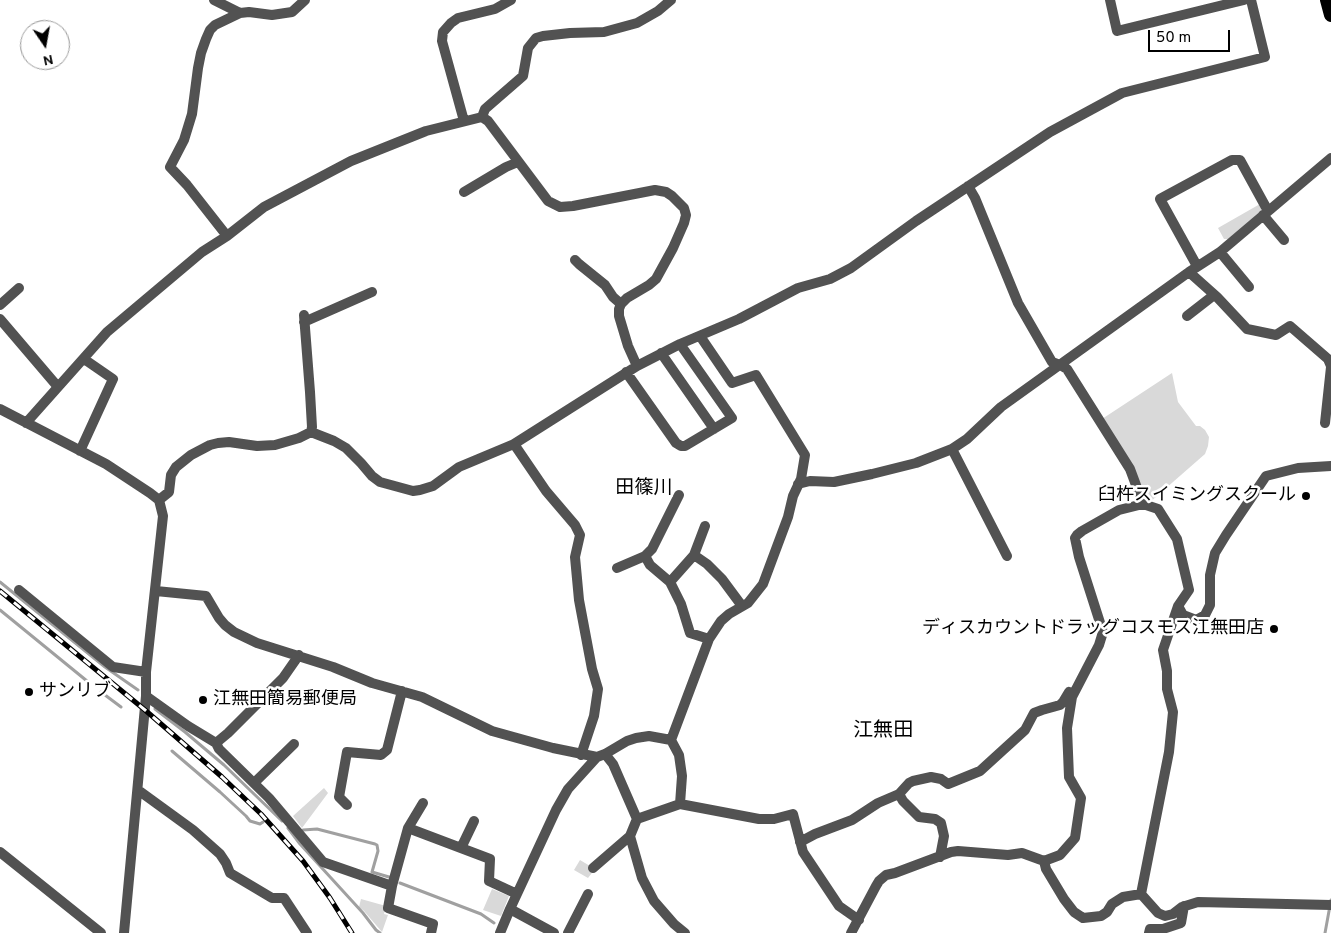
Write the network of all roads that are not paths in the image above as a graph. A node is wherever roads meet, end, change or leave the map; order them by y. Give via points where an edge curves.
1 (214, 0) edge
2 (306, 0) edge
3 (511, 0) edge
4 (671, 0) edge
5 (1110, 0) edge
6 (1244, 0) edge
7 (1251, 0) edge
8 (1327, 0) edge
9 (240, 13) junction
10 (1331, 15) edge
11 (482, 117) junction
12 (464, 122) junction
13 (1331, 158) edge
14 (518, 162) junction
15 (968, 186) junction
16 (464, 192) dead end
17 (1266, 213) junction
18 (226, 236) junction
19 (1284, 240) dead end
20 (1220, 252) junction
21 (576, 260) dead end
22 (1193, 269) junction
23 (1249, 287) dead end
24 (19, 288) dead end
25 (372, 292) dead end
26 (1214, 295) junction
27 (621, 304) junction
28 (0, 305) edge
29 (1187, 316) dead end
30 (0, 319) edge
31 (700, 336) junction
32 (680, 344) junction
33 (661, 354) junction
34 (84, 358) junction
35 (1060, 365) junction
36 (637, 366) junction
37 (1331, 367) edge
38 (626, 372) junction
39 (58, 387) junction
40 (0, 409) edge
41 (26, 422) junction
42 (1325, 423) dead end
43 (714, 429) junction
44 (311, 432) junction
45 (514, 444) junction
46 (952, 449) junction
47 (80, 451) junction
48 (1331, 466) edge
49 (798, 484) junction
50 (679, 495) dead end
51 (159, 500) junction
52 (1143, 504) junction
53 (705, 526) dead end
54 (694, 555) junction
55 (645, 556) junction
56 (1007, 556) dead end
57 (617, 568) dead end
58 (670, 582) junction
59 (19, 590) dead end
60 (156, 591) junction
61 (742, 606) junction
62 (1178, 606) junction
63 (709, 639) junction
64 (299, 655) junction
65 (146, 672) junction
66 (402, 691) junction
67 (1073, 694) junction
68 (146, 696) junction
69 (671, 740) junction
70 (216, 743) junction
71 (294, 744) dead end
72 (581, 755) junction
73 (601, 756) junction
74 (254, 783) junction
75 (138, 790) junction
76 (899, 794) junction
77 (423, 803) dead end
78 (680, 804) junction
79 (347, 805) dead end
80 (637, 819) junction
81 (474, 821) dead end
82 (408, 828) junction
83 (630, 836) junction
84 (800, 842) junction
85 (461, 848) junction
86 (0, 852) edge
87 (940, 857) junction
88 (1044, 861) junction
89 (594, 868) dead end
90 (392, 886) junction
91 (516, 894) junction
92 (588, 894) dead end
93 (1141, 894) junction
94 (1326, 905) edge
95 (1184, 906) junction
96 (510, 909) junction
97 (858, 920) junction
98 (674, 924) junction
99 (101, 933) edge
100 (124, 933) edge
101 (307, 933) edge
102 (431, 933) edge
103 (500, 933) edge
104 (554, 933) edge
105 (568, 933) edge
106 (667, 933) edge
107 (686, 933) edge
108 (851, 933) edge
109 (1150, 933) edge

1 - 9 street
2 - 9 street via 292,12 272,15
3 - 12 street via 496,9 458,18 443,32 442,40
4 - 11 street via 637,23 604,32 536,38 528,48 523,76 485,110
5 - 6 street via 1117,31
7 - 15 street via 1264,57 1122,93 1050,132
8 - 10 highway
9 - 18 street via 210,30 201,53 192,114 184,140 170,167
11 - 12 street
11 - 14 street
12 - 18 street via 426,131 351,161 264,207
13 - 17 street
14 - 16 street
14 - 27 street via 548,201 560,207 654,190 666,192 684,208 684,223 656,279
15 - 31 street via 837,276 798,288
15 - 35 street via 1018,303 1052,362
17 - 19 street
17 - 20 street
17 - 22 street via 1240,160 1232,160 1160,199
18 - 34 street via 179,270 107,332
20 - 22 street
20 - 23 street
21 - 27 street
22 - 26 street
22 - 35 street
24 - 28 street
25 - 44 street via 304,318
26 - 29 street
26 - 37 street via 1247,329 1276,336 1290,326 1328,359
27 - 36 street via 619,316
30 - 39 street
31 - 32 street
31 - 49 street via 732,383 756,375 805,455
32 - 33 street
32 - 43 street via 732,418
33 - 36 street
33 - 43 street
34 - 39 street
34 - 47 street via 112,379
35 - 46 street
35 - 52 street via 1067,369 1130,468
36 - 38 street
37 - 42 street
38 - 43 street via 676,443 685,446
38 - 45 street
39 - 41 street
40 - 41 street
41 - 47 street
44 - 45 street via 346,448 380,482 413,491 433,486 459,467
44 - 51 street via 275,445 229,442 210,445 176,467 171,475 169,492
45 - 72 street via 580,535 575,557 579,600 598,689 594,716
46 - 49 street via 916,463 872,474 834,482
46 - 56 street
47 - 51 street
48 - 62 street via 1298,468 1266,476 1215,553 1210,575 1210,605 1206,614 1196,620 1183,615
49 - 61 street via 763,584
50 - 55 street via 652,549
51 - 60 street via 163,516
52 - 62 street via 1158,509 1177,539 1189,590
52 - 67 street via 1119,510 1075,538 1103,632
53 - 54 street
54 - 58 street
54 - 61 street via 708,564
55 - 57 street
55 - 58 street via 650,565
58 - 63 street via 690,633
59 - 65 street via 113,668
60 - 64 street via 206,596 225,626 234,632 257,643
60 - 65 street
61 - 63 street via 720,621
62 - 93 street via 1163,650 1173,712 1169,752
63 - 69 street
64 - 66 street
64 - 70 street via 283,678
65 - 68 street
66 - 72 street via 422,697 492,731
66 - 79 street via 387,750 381,755 347,752 339,797
67 - 76 street via 1069,692 1060,705 1034,713 1025,730 980,771 948,784 931,777 913,781
67 - 88 street via 1067,728 1069,777 1080,798 1075,838 1060,855
68 - 70 street
68 - 75 street
69 - 73 street via 642,736
69 - 78 street via 679,754 682,776
70 - 74 street
71 - 74 street
72 - 73 street
73 - 80 street via 613,764
73 - 91 street via 568,789
74 - 90 street via 323,862
75 - 100 street
75 - 101 street via 220,854 230,873 272,898 284,898
76 - 84 street via 852,820
76 - 87 street via 919,817 941,823 944,836
77 - 82 street
78 - 80 street
78 - 84 street via 759,819 793,814
80 - 83 street
81 - 85 street
82 - 85 street
82 - 90 street
83 - 89 street
83 - 98 street via 642,878 654,901
84 - 97 street via 803,852 839,906
85 - 91 street via 490,859 489,881
86 - 99 street
87 - 88 street via 958,851 1022,853
87 - 97 street via 882,878
88 - 93 street via 1064,899 1083,918 1101,916 1123,897
90 - 102 street via 388,908 434,924
91 - 96 street
92 - 105 street
93 - 95 street via 1158,913 1165,916
94 - 95 street via 1198,902
95 - 109 street via 1181,923 1150,929
96 - 103 street
96 - 104 street
97 - 108 street
98 - 106 street
98 - 107 street

